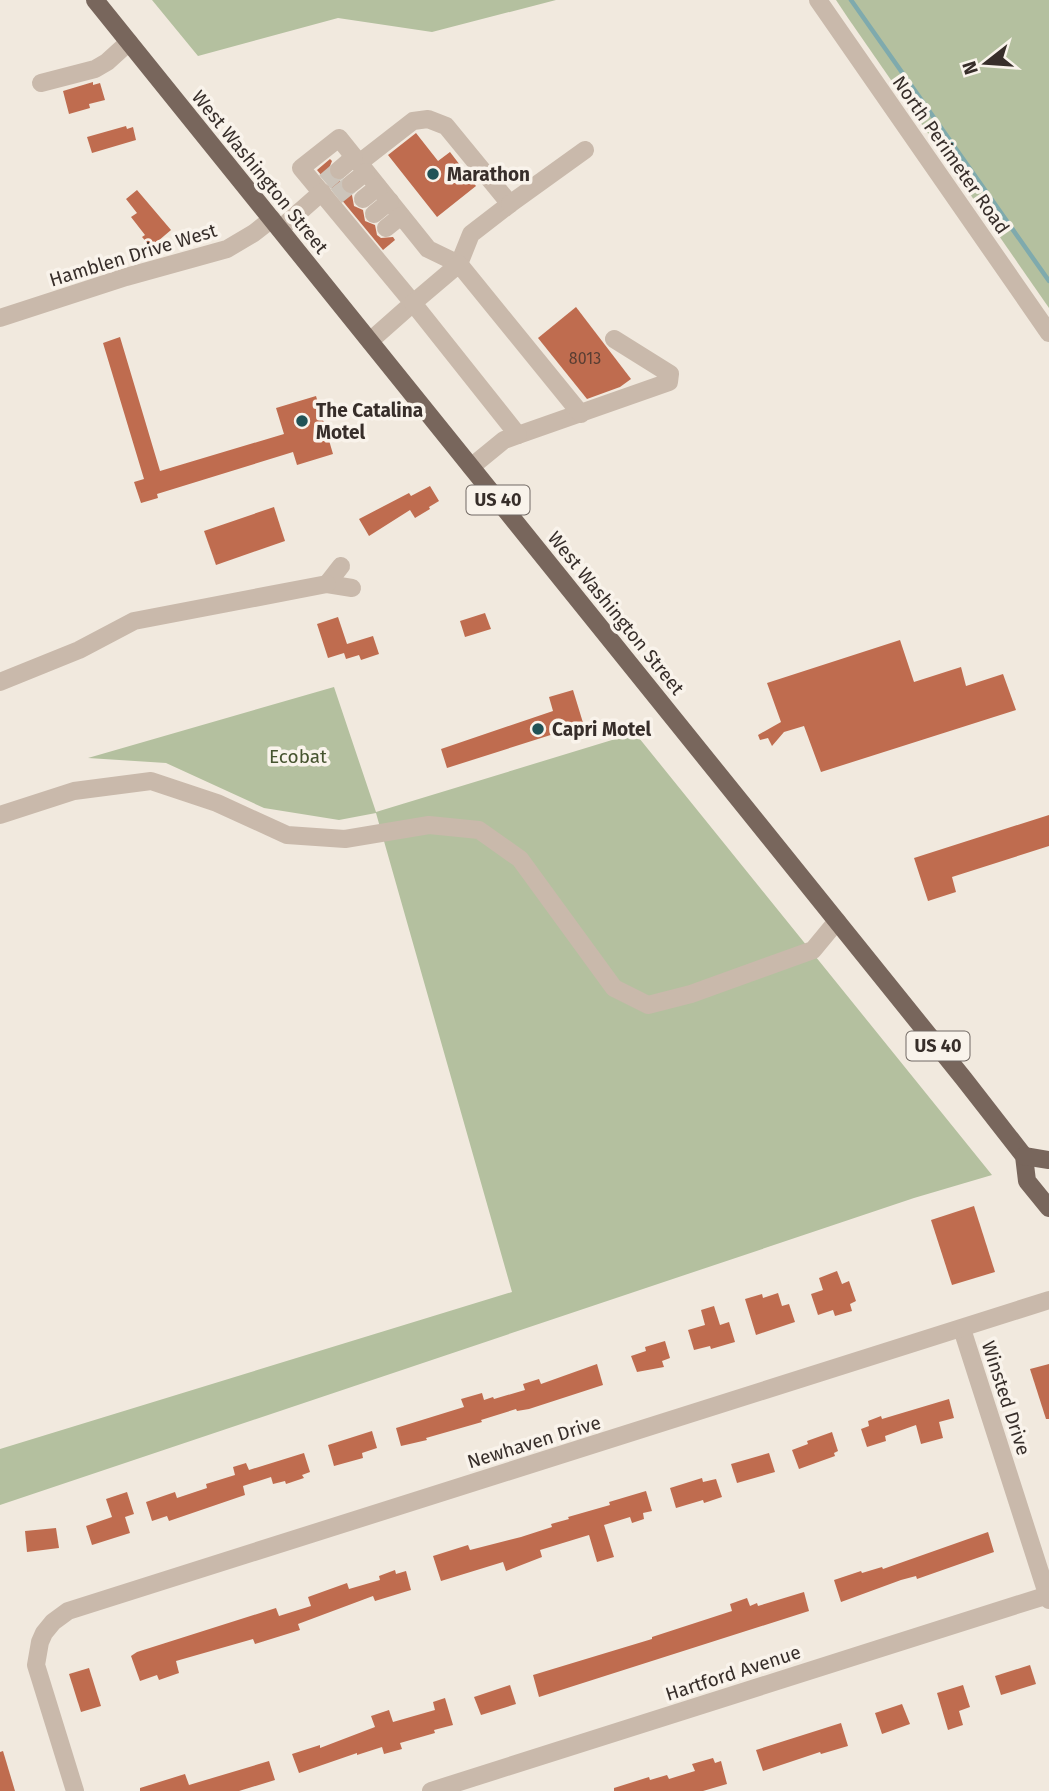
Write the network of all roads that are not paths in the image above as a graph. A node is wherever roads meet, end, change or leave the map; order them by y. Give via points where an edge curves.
1 (95, 0) edge
2 (818, 0) edge
3 (129, 42) junction
4 (41, 83) dead end
5 (585, 150) dead end
6 (360, 164) junction
7 (351, 184) tunnel mouth
8 (328, 188) junction
9 (384, 194) junction
10 (510, 204) junction
11 (368, 206) dead end
12 (401, 216) junction
13 (276, 224) junction
14 (386, 228) dead end
15 (459, 264) junction
16 (413, 303) junction
17 (4, 312) edge
18 (1049, 333) edge
19 (614, 339) dead end
20 (370, 341) junction
21 (581, 414) junction
22 (518, 435) junction
23 (471, 467) junction
24 (341, 566) dead end
25 (327, 584) junction
26 (352, 588) dead end
27 (0, 682) edge
28 (0, 816) edge
29 (837, 921) junction
30 (1024, 1156) junction
31 (1049, 1160) edge
32 (1049, 1209) edge
33 (1049, 1300) edge
34 (962, 1329) junction
35 (1048, 1597) edge
36 (75, 1791) edge
37 (431, 1791) edge

1 - 3 main road, West Washington Street / US 40
2 - 18 street, North Perimeter Road
3 - 4 street via 95,69
3 - 13 main road, West Washington Street / US 40
5 - 10 street
6 - 7 street
6 - 8 street, Hamblen Drive West
6 - 8 street via 339,138 301,168
6 - 9 street
6 - 10 street via 413,121 428,119 446,126
8 - 13 street, Hamblen Drive West
8 - 16 street
9 - 11 street
9 - 12 street
10 - 15 street via 471,234
12 - 14 street
12 - 15 street via 428,249
13 - 17 street, Hamblen Drive West via 227,249
13 - 20 main road, West Washington Street / US 40
15 - 16 street
15 - 21 street
16 - 20 street
16 - 22 street
19 - 21 street via 670,374 669,382
20 - 23 main road, West Washington Street / US 40
21 - 22 street
22 - 23 street via 504,440
23 - 29 main road, West Washington Street / US 40
24 - 25 street
25 - 26 street
25 - 27 street via 134,621 79,650
28 - 29 street via 74,791 151,781 217,803 286,835 345,839 429,825 480,830 520,859 614,988 648,1004 691,994 813,950
29 - 30 main road, West Washington Street / US 40
30 - 31 main road
30 - 32 main road, West Washington Street / US 40 via 1027,1181
33 - 34 street, Newhaven Drive
34 - 35 street, Winsted Drive
34 - 36 street, Newhaven Drive via 72,1609 53,1622 36,1657 37,1673
35 - 37 street, Hartford Avenue

